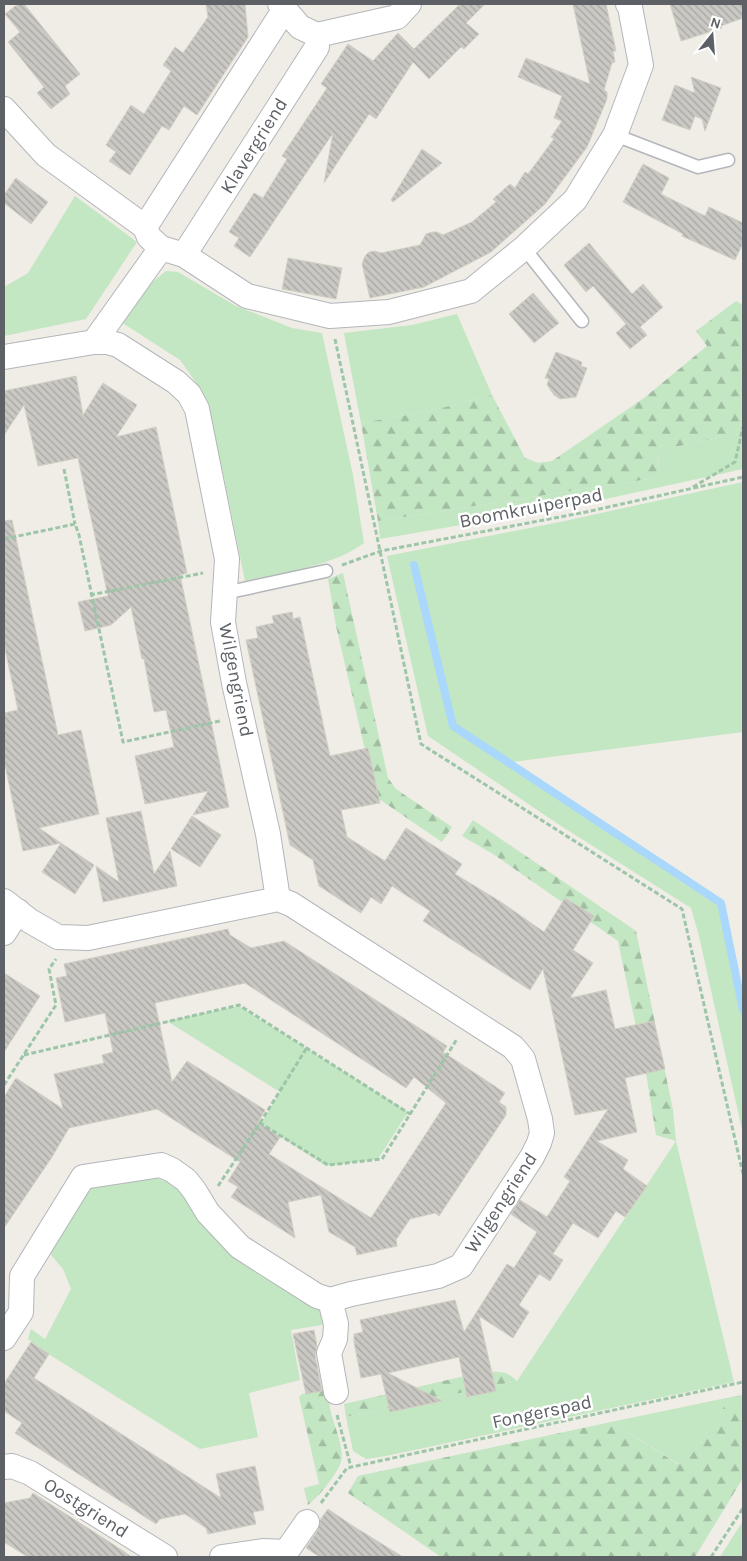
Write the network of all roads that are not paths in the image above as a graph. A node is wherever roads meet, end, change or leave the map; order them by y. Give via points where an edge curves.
1 (410, 4) edge
2 (632, 5) edge
3 (283, 7) edge
4 (317, 35) junction
5 (4, 109) edge
6 (615, 135) junction
7 (728, 160) dead end
8 (145, 226) junction
9 (161, 248) junction
10 (524, 248) junction
11 (184, 255) junction
12 (582, 321) dead end
13 (94, 342) junction
14 (4, 357) edge
15 (326, 571) road end
16 (225, 593) junction
17 (278, 899) junction
18 (11, 906) edge
19 (4, 933) edge
20 (330, 1300) junction
21 (4, 1338) edge
22 (336, 1392) road end
23 (4, 1467) edge
24 (306, 1522) road end
25 (165, 1557) edge
26 (222, 1557) edge

1 - 4 street via 397,17
2 - 6 street via 641,65
3 - 4 street via 300,26
3 - 8 street
4 - 11 street, Klavergriend via 317,47
5 - 8 street via 46,155
6 - 7 lane via 698,167
6 - 10 street via 575,200
8 - 9 street via 149,237
9 - 11 street
9 - 13 street
10 - 11 street via 471,292 389,312 330,316 247,296
10 - 12 lane
13 - 14 street, Wilgengriend
13 - 16 street, Wilgengriend via 118,345 176,382 189,394 197,409 227,560
15 - 16 lane
16 - 17 street, Wilgengriend via 223,622 268,834
17 - 18 street via 88,938 58,937
17 - 20 street, Wilgengriend via 291,904 514,1047 523,1059 542,1133 532,1157 461,1266 438,1276
18 - 19 street
20 - 21 street via 317,1296 240,1247 204,1208 186,1180 161,1165 83,1177 22,1276 21,1312
20 - 22 street via 336,1324 335,1339 329,1353
23 - 25 street, Oostgriend via 12,1466 30,1473
24 - 26 street via 286,1552 263,1551

